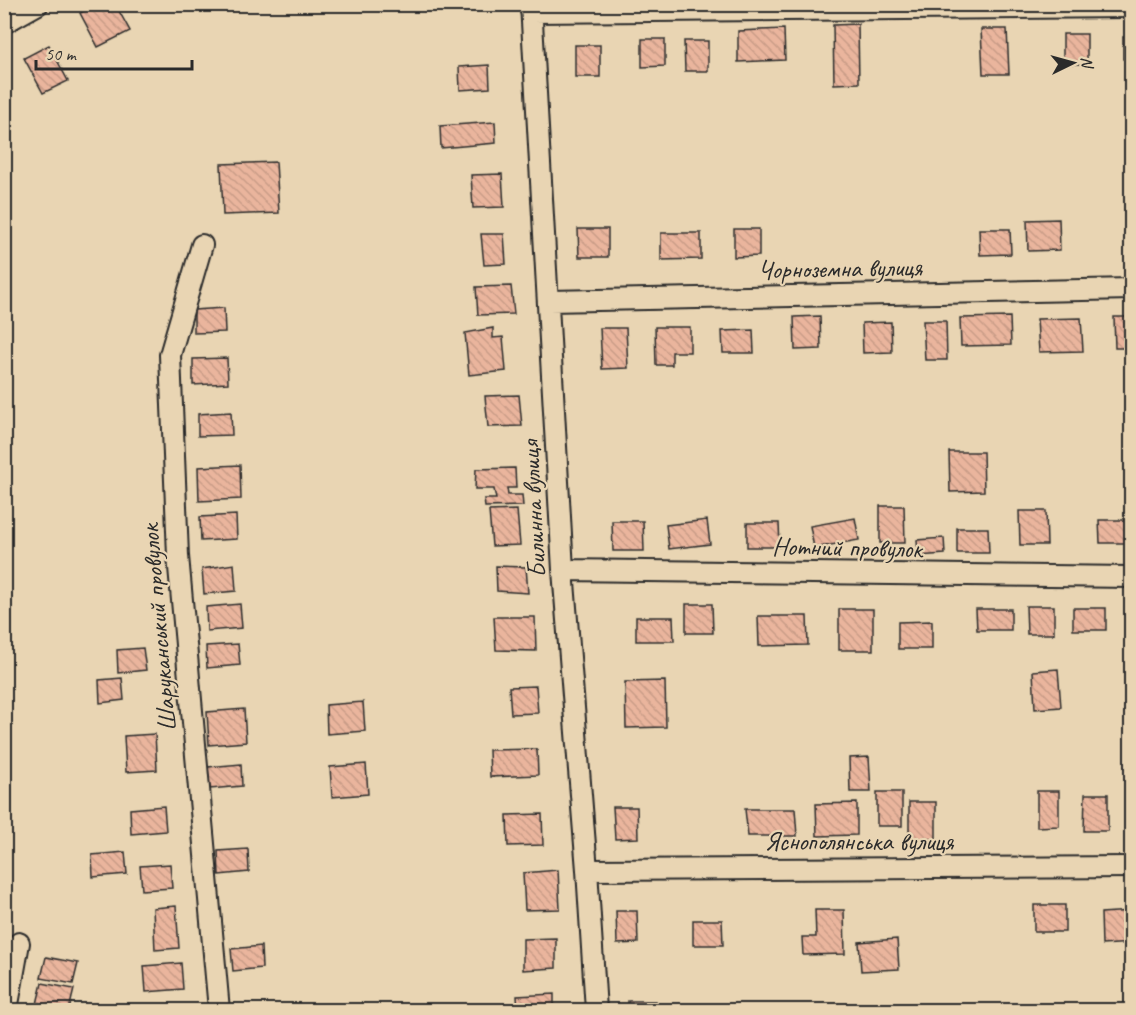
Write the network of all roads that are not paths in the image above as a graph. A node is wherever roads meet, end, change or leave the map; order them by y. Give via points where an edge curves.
1 (38, 4) edge
2 (1131, 7) edge
3 (531, 8) edge
4 (4, 22) edge
5 (202, 245) dead end
6 (1131, 288) edge
7 (549, 301) junction
8 (563, 570) junction
9 (1131, 577) edge
10 (1131, 867) edge
11 (587, 870) junction
12 (19, 943) dead end
13 (7, 1011) edge
14 (219, 1011) edge
15 (596, 1011) edge

1 - 4 street
2 - 3 street
3 - 7 street, Билинна вулиця
5 - 14 street, Шаруканський провулок via 170,355 178,556
6 - 7 street, Чорноземна вулиця
7 - 8 street, Билинна вулиця
8 - 9 street, Нотний провулок
8 - 11 street, Билинна вулиця
10 - 11 street, Яснополянська вулиця
11 - 15 street, Билинна вулиця
12 - 13 street

